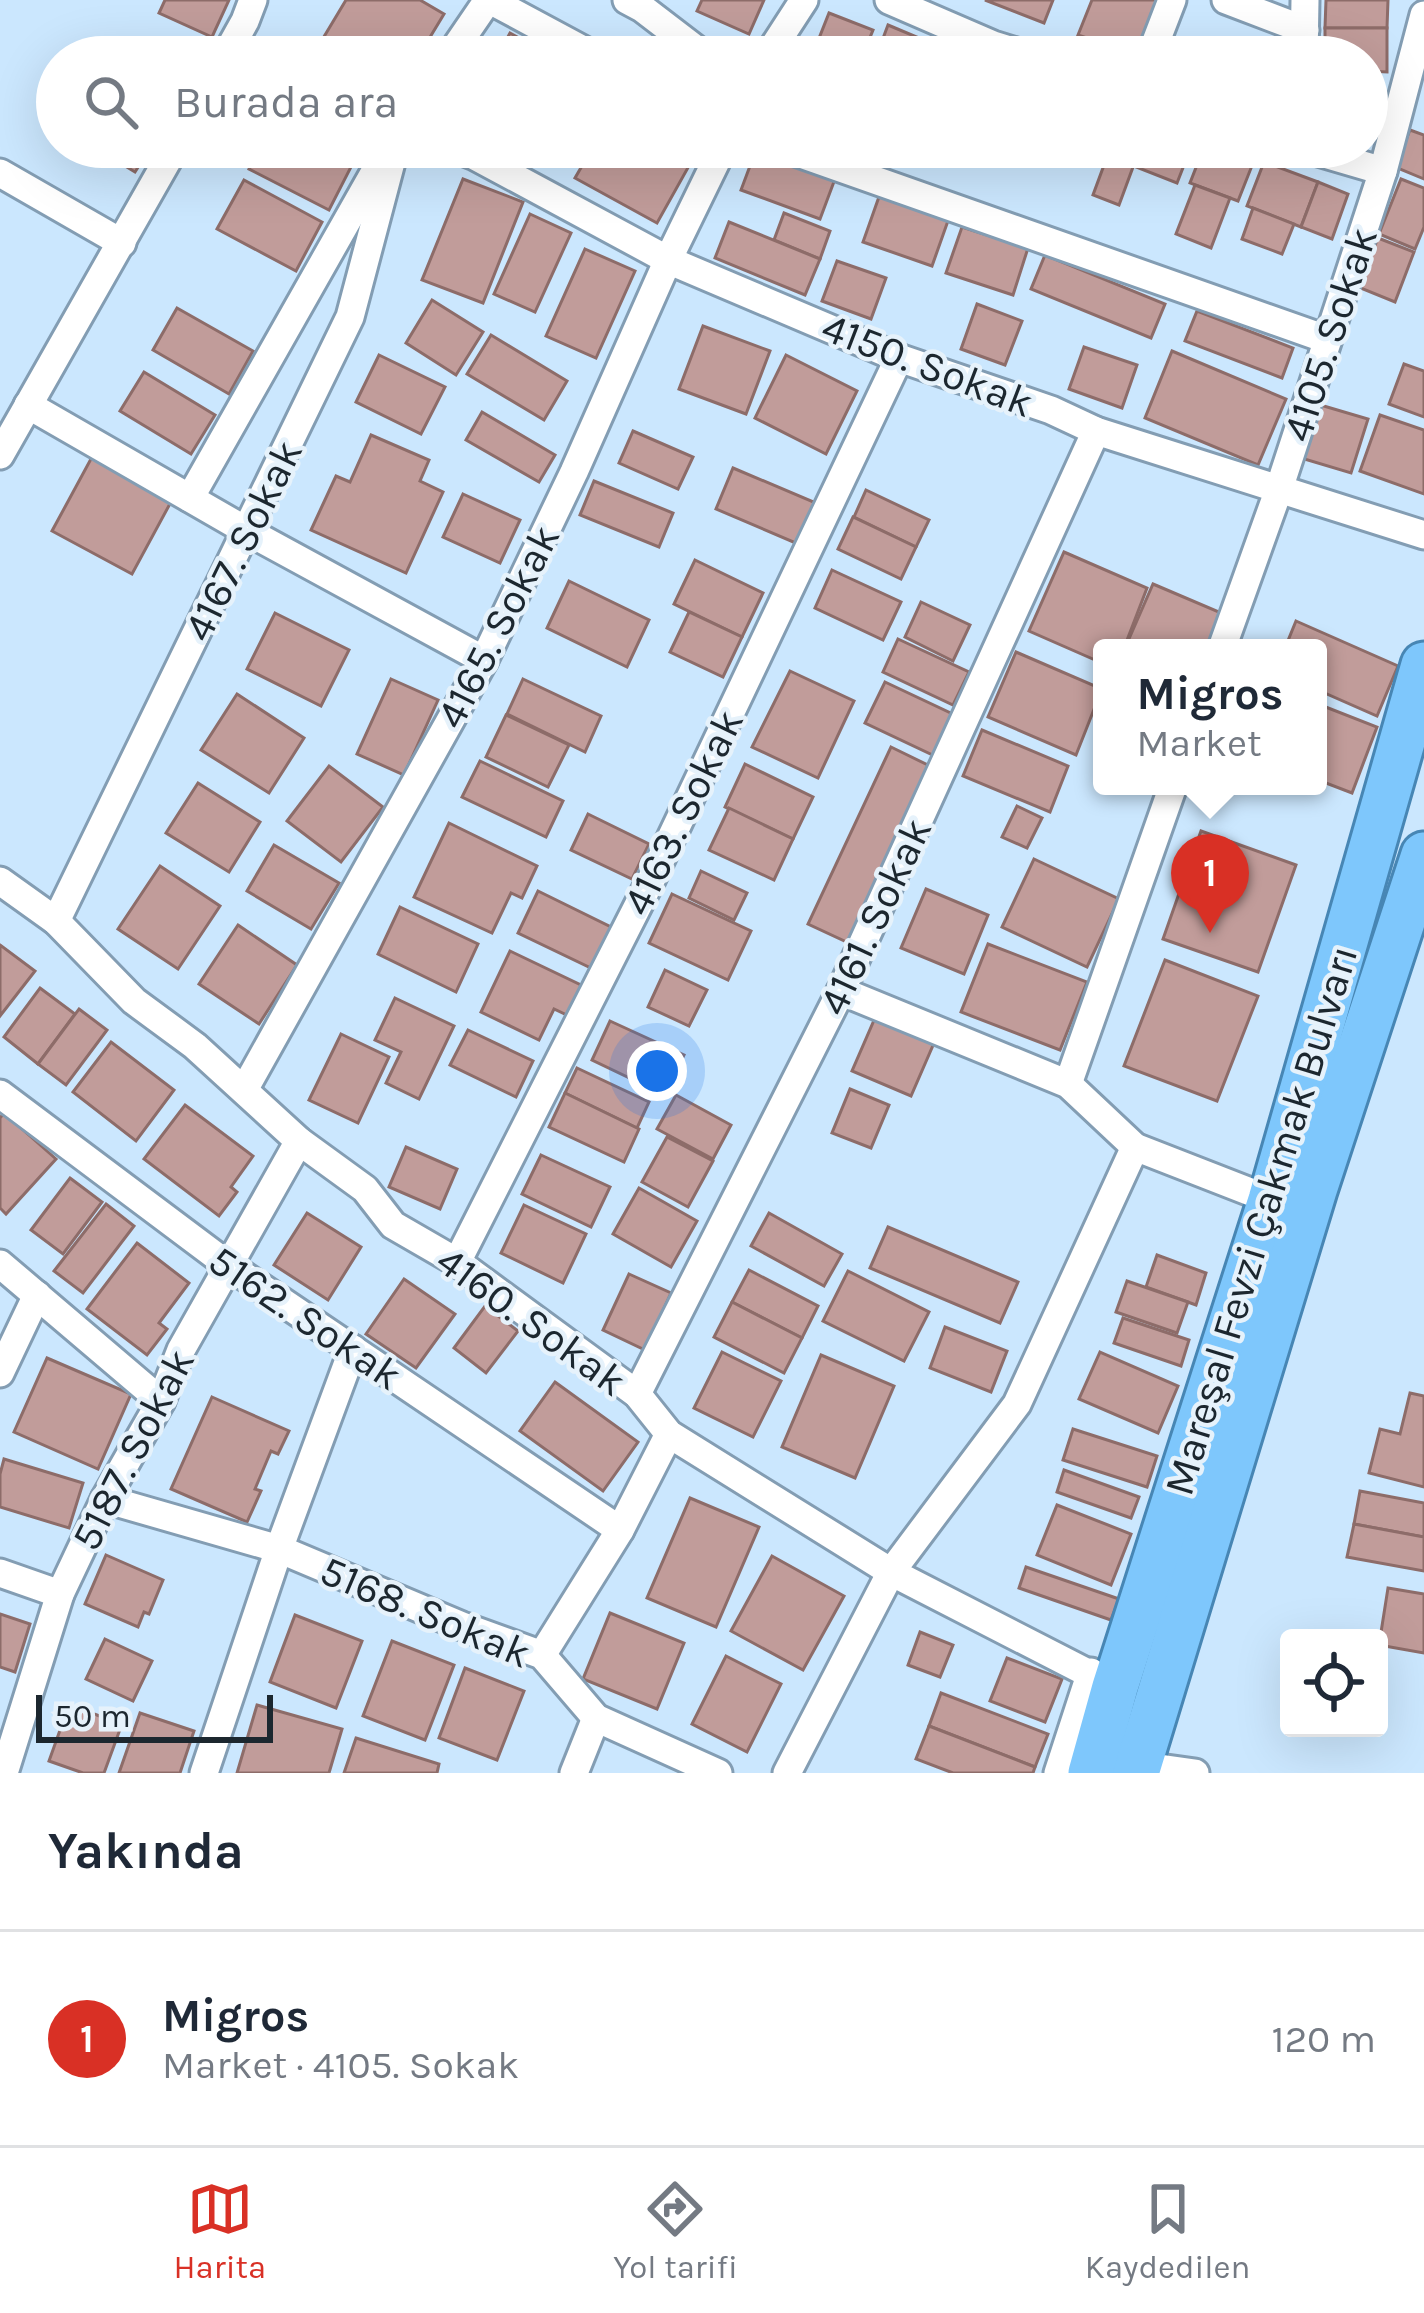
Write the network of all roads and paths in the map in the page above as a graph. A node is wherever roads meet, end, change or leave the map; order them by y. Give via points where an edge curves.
1 (253, 0) edge
2 (489, 0) edge
3 (805, 0) edge
4 (889, 0) edge
5 (1172, 0) edge
6 (1226, 0) edge
7 (1305, 0) edge
8 (638, 3) edge
9 (1424, 15) edge
10 (237, 36) edge
11 (463, 36) edge
12 (557, 36) edge
13 (680, 36) edge
14 (781, 36) edge
15 (972, 36) edge
16 (1158, 36) edge
17 (1291, 36) edge
18 (1304, 36) edge
19 (1388, 152) edge
20 (163, 168) edge
21 (380, 168) edge
22 (387, 168) edge
23 (497, 168) edge
24 (713, 168) edge
25 (841, 168) edge
26 (1373, 168) edge
27 (1384, 168) edge
28 (1383, 171) junction
29 (0, 173) edge
30 (122, 243) junction
31 (668, 260) junction
32 (1326, 339) junction
33 (899, 358) junction
34 (28, 405) junction
35 (1096, 431) junction
36 (0, 454) edge
37 (1279, 489) junction
38 (190, 498) junction
39 (248, 531) junction
40 (1424, 535) edge
41 (1225, 639) edge
42 (484, 660) junction
43 (1424, 665) edge
44 (1170, 795) edge
45 (1424, 855) edge
46 (0, 881) edge
47 (56, 921) junction
48 (841, 991) junction
49 (1068, 1084) junction
50 (244, 1090) junction
51 (0, 1094) edge
52 (298, 1141) junction
53 (1135, 1148) junction
54 (1271, 1200) junction
55 (457, 1262) junction
56 (0, 1264) edge
57 (228, 1265) junction
58 (37, 1295) junction
59 (353, 1349) junction
60 (0, 1373) edge
61 (637, 1394) junction
62 (161, 1401) junction
63 (669, 1434) junction
64 (105, 1499) junction
65 (620, 1530) junction
66 (279, 1549) junction
67 (891, 1572) junction
68 (0, 1573) edge
69 (60, 1594) junction
70 (542, 1655) junction
71 (1102, 1679) junction
72 (596, 1718) junction
73 (1137, 1769) edge
74 (4, 1773) edge
75 (204, 1773) edge
76 (574, 1773) edge
77 (718, 1773) edge
78 (787, 1773) edge
79 (1058, 1773) edge
80 (1091, 1773) edge
81 (1195, 1773) edge

1 - 10 street
2 - 11 street
2 - 12 street
3 - 14 street
4 - 15 street
5 - 16 street
6 - 17 street
7 - 18 street
8 - 13 street
9 - 19 street, 4105. Sokak
20 - 30 street
21 - 38 street, 4167. Sokak
22 - 39 street, 4167. Sokak via 350,317
23 - 31 street, 4150. Sokak
24 - 31 street, 4165. Sokak
25 - 32 street
26 - 28 street
27 - 28 street, 4105. Sokak
28 - 32 street, 4105. Sokak
29 - 30 street
30 - 34 street
31 - 33 street, 4150. Sokak
31 - 42 street, 4165. Sokak
32 - 37 street, 4105. Sokak
33 - 35 street, 4150. Sokak
33 - 55 street, 4163. Sokak via 652,878
34 - 36 street
34 - 38 street
35 - 37 street, 4150. Sokak
35 - 48 street, 4161. Sokak
37 - 40 street, 4150. Sokak
37 - 41 street, 4105. Sokak
38 - 39 street
39 - 42 street
39 - 47 street, 4167. Sokak
42 - 50 street, 4165. Sokak
43 - 54 highway, Mareşal Fevzi Çakmak Bulvarı
44 - 49 street
45 - 73 highway, Mareşal Fevzi Çakmak Bulvarı
46 - 47 street, 4160. Sokak
47 - 50 street, 4160. Sokak via 134,1001
48 - 49 street
48 - 61 street, 4161. Sokak
49 - 53 street
50 - 52 street, 4160. Sokak
51 - 57 street, 5162. Sokak
52 - 55 street, 4160. Sokak via 365,1189 393,1225
52 - 57 street, 5187. Sokak
53 - 54 street
53 - 67 street via 1017,1404
54 - 71 highway, Mareşal Fevzi Çakmak Bulvarı
55 - 61 street, 4160. Sokak
56 - 58 street
57 - 59 street, 5162. Sokak
57 - 62 street, 5187. Sokak
58 - 60 street
58 - 62 street
59 - 65 street, 5162. Sokak
59 - 66 street
61 - 63 street, 4160. Sokak
62 - 64 street, 5187. Sokak
63 - 65 street
63 - 67 street, 4160. Sokak
64 - 66 street, 5168. Sokak
64 - 69 street, 5187. Sokak
65 - 70 street
66 - 70 street, 5168. Sokak
66 - 75 street
67 - 71 street, 4160. Sokak
67 - 78 street
68 - 69 street
69 - 74 street, 5187. Sokak
70 - 72 street, 5168. Sokak
71 - 79 street
71 - 80 highway, Mareşal Fevzi Çakmak Bulvarı
72 - 76 street
72 - 77 street, 5168. Sokak
73 - 81 street

